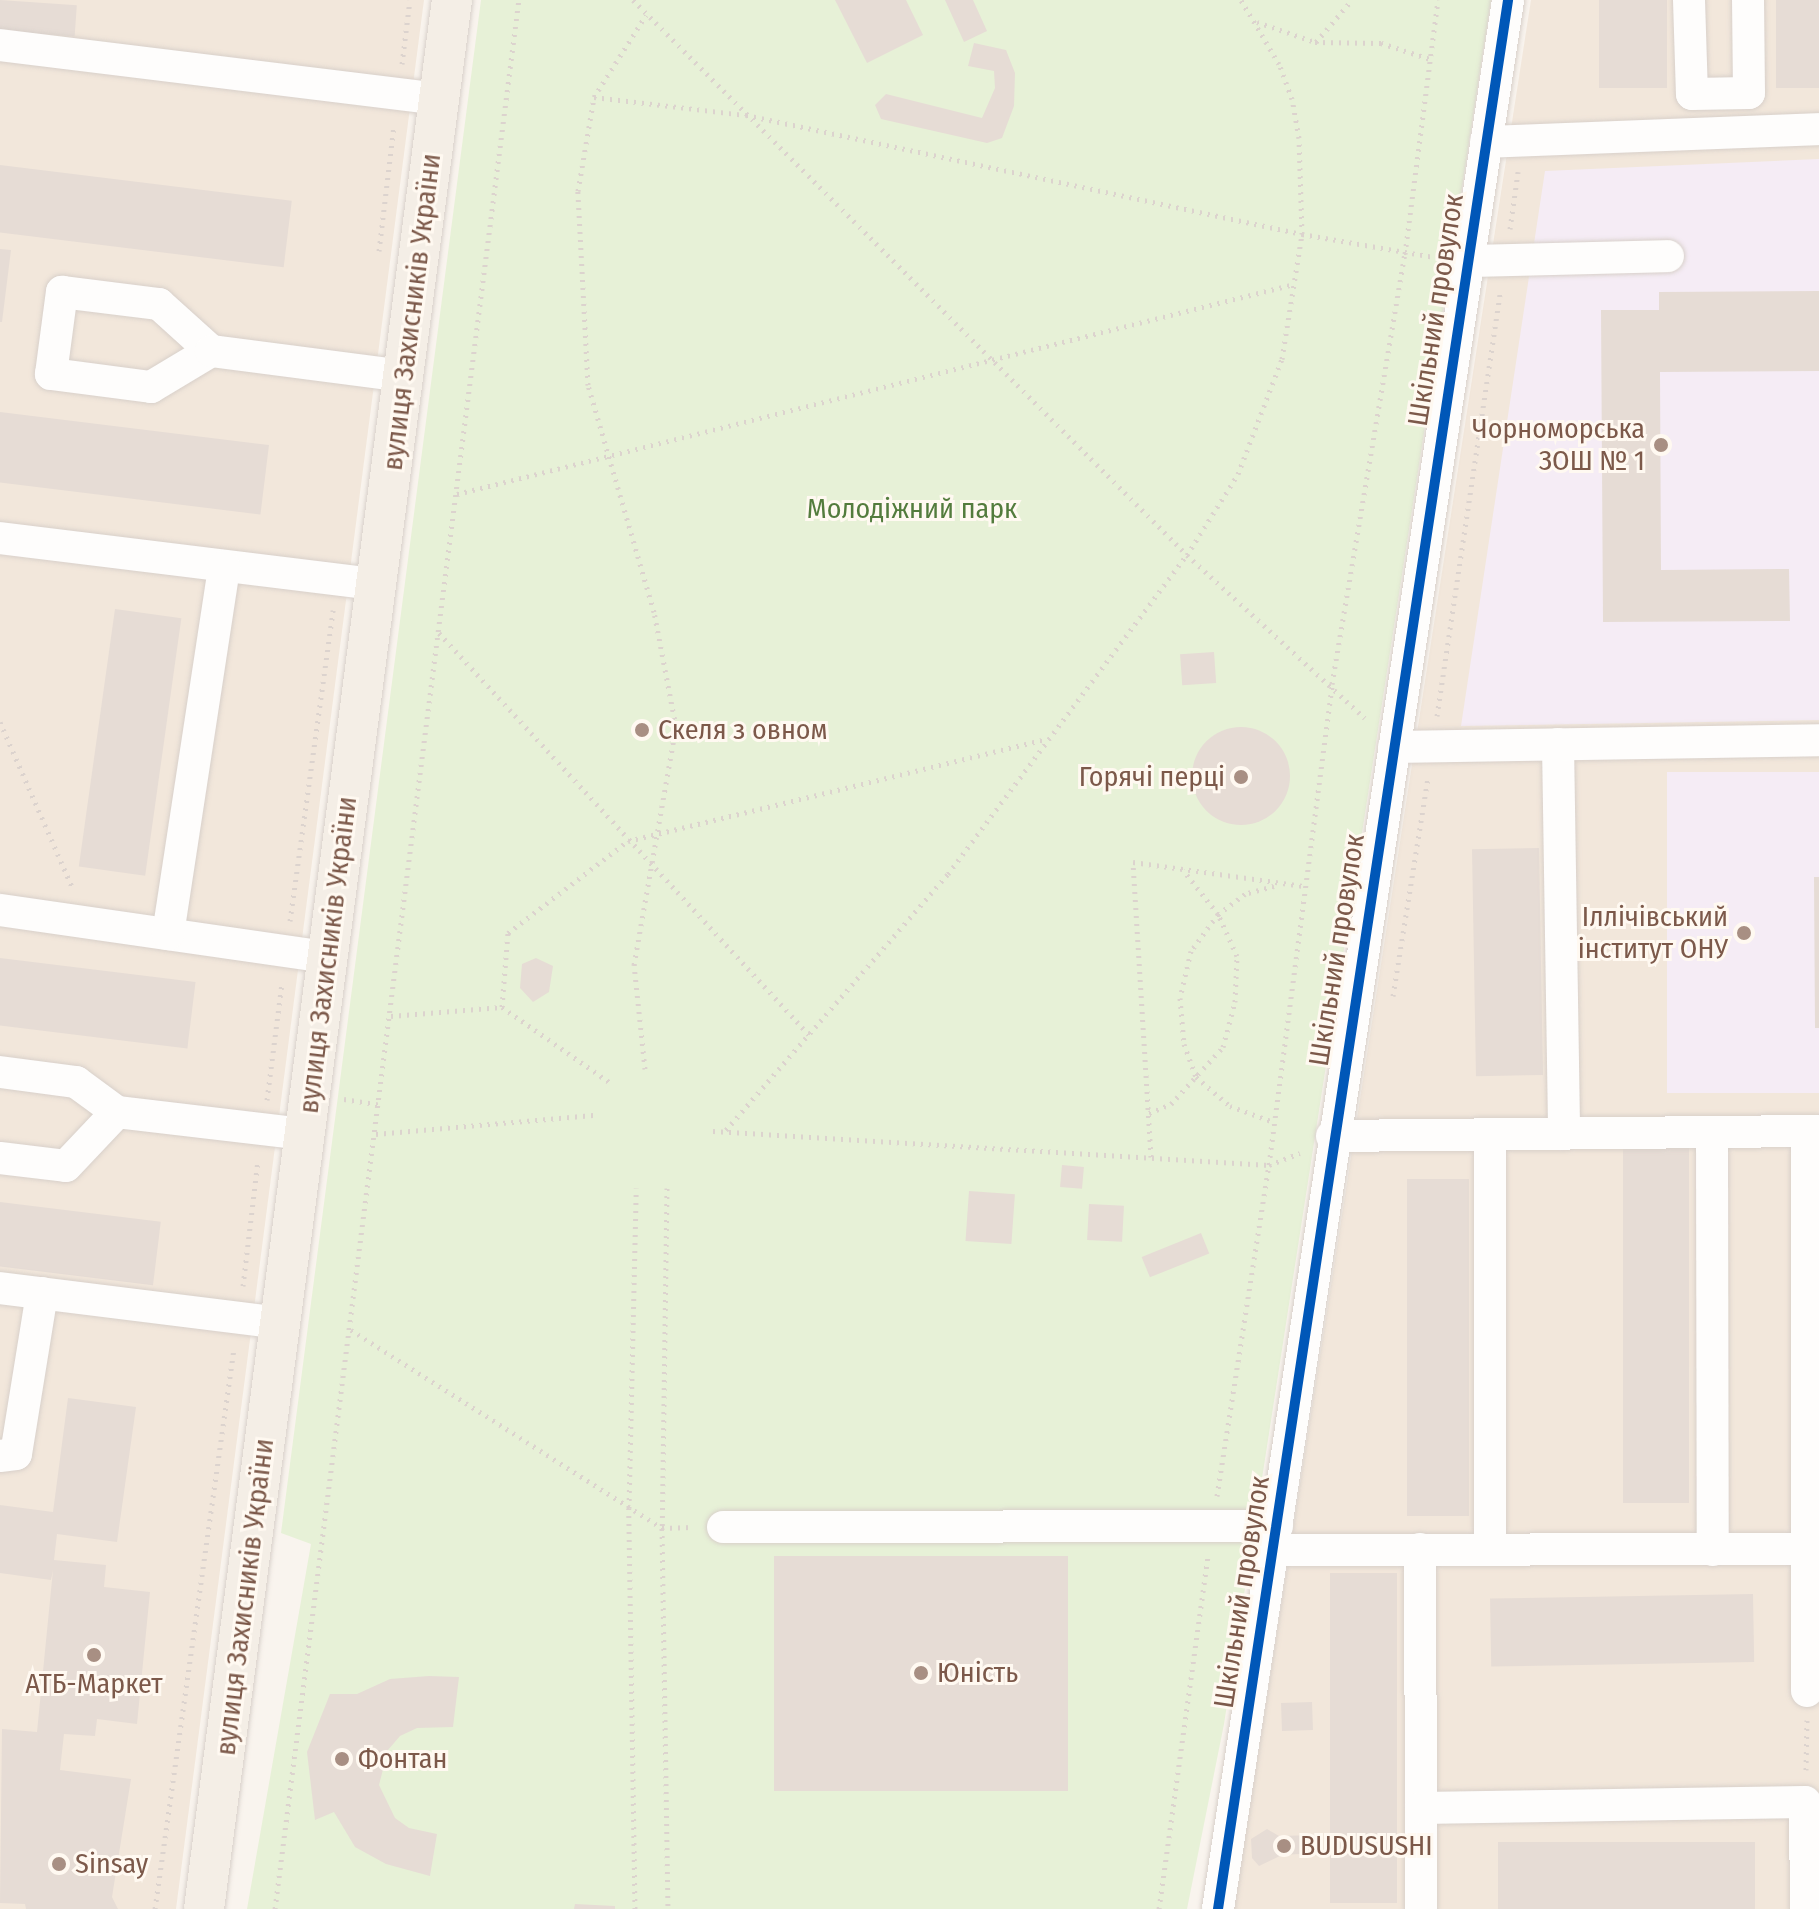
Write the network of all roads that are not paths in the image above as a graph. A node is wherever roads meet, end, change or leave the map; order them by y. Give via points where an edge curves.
1 (452, 0) edge
2 (1508, 0) edge
3 (1689, 0) edge
4 (1748, 0) edge
5 (0, 45) edge
6 (439, 99) junction
7 (1819, 129) edge
8 (1486, 142) junction
9 (1668, 256) dead end
10 (1468, 261) junction
11 (211, 351) junction
12 (404, 376) junction
13 (0, 538) edge
14 (224, 566) junction
15 (377, 584) junction
16 (1819, 740) edge
17 (1558, 744) junction
18 (1394, 747) junction
19 (0, 910) edge
20 (168, 934) junction
21 (328, 957) junction
22 (0, 1072) edge
23 (117, 1112) junction
24 (1813, 1132) edge
25 (1712, 1133) junction
26 (305, 1134) junction
27 (1564, 1134) junction
28 (1490, 1135) junction
29 (1337, 1136) junction
30 (0, 1158) edge
31 (0, 1288) edge
32 (42, 1293) junction
33 (280, 1323) junction
34 (0, 1456) edge
35 (723, 1527) dead end
36 (1275, 1538) junction
37 (1420, 1549) junction
38 (1813, 1549) edge
39 (1490, 1550) junction
40 (1713, 1550) junction
41 (1807, 1691) road end
42 (1421, 1808) junction
43 (204, 1909) edge
44 (1218, 1909) edge
45 (1421, 1909) edge
46 (1806, 1909) edge

1 - 6 main road, вулиця Захисників України
2 - 8 street, Шкільний провулок
3 - 4 street via 1692,94 1749,93
5 - 6 street
6 - 12 main road, вулиця Захисників України
7 - 8 street
8 - 10 street, Шкільний провулок
9 - 10 street
10 - 18 street, Шкільний провулок
11 - 11 street via 159,304 62,292 51,374 151,387
11 - 12 street
12 - 15 main road, вулиця Захисників України
13 - 14 street
14 - 15 street
14 - 20 street
15 - 21 main road, вулиця Захисників України
16 - 17 street
17 - 18 street
17 - 27 street
18 - 29 street, Шкільний провулок
19 - 20 street
20 - 21 street
21 - 26 main road, вулиця Захисників України
22 - 23 street via 76,1082
23 - 26 street
23 - 30 street via 66,1166
24 - 25 street
24 - 38 street
25 - 27 street
25 - 40 street
26 - 33 main road, вулиця Захисників України
27 - 28 street
28 - 29 street
28 - 39 street
29 - 36 street, Шкільний провулок
31 - 32 street
32 - 33 street
32 - 34 street via 16,1454
33 - 43 main road, вулиця Захисників України
35 - 36 street via 1213,1526
36 - 37 street
36 - 44 street, Шкільний провулок
37 - 39 street
37 - 42 street
38 - 40 street
38 - 41 street
39 - 40 street
42 - 45 street
42 - 46 street via 1805,1802

